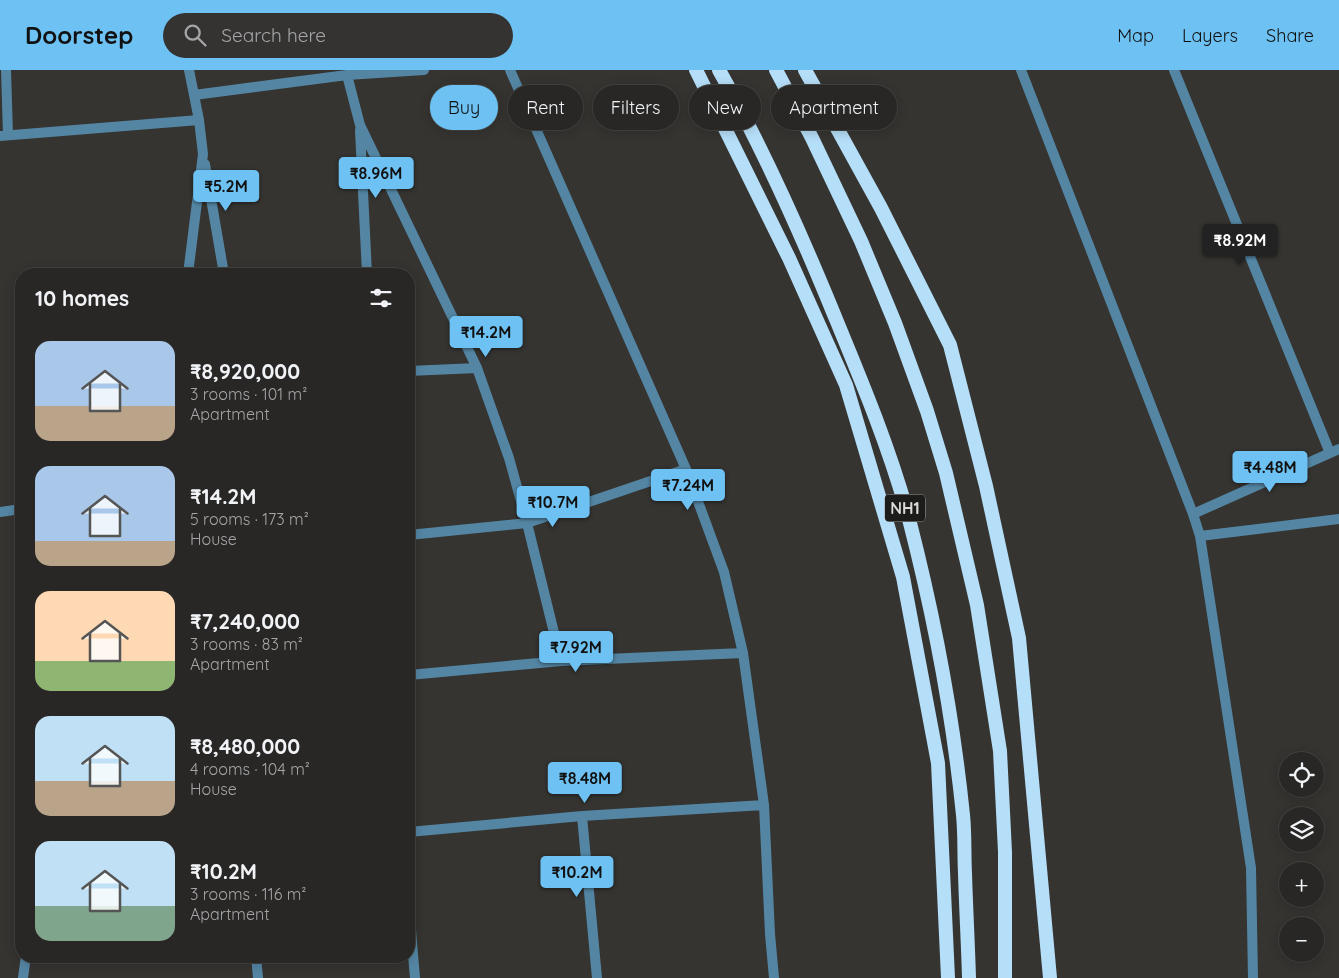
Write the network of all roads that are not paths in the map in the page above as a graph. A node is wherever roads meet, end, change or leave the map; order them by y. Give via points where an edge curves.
1 (6, 70) edge
2 (189, 70) edge
3 (424, 70) edge
4 (510, 70) edge
5 (696, 70) edge
6 (719, 70) edge
7 (776, 70) edge
8 (805, 70) edge
9 (1021, 70) edge
10 (1174, 70) edge
11 (347, 75) junction
12 (194, 95) junction
13 (199, 120) junction
14 (360, 125) junction
15 (4, 136) edge
16 (203, 154) junction
17 (189, 268) edge
18 (223, 268) edge
19 (368, 268) edge
20 (477, 368) junction
21 (415, 371) edge
22 (1334, 451) edge
23 (686, 470) junction
24 (15, 510) edge
25 (0, 512) edge
26 (1193, 514) junction
27 (1339, 519) edge
28 (527, 523) junction
29 (415, 534) edge
30 (1200, 536) junction
31 (743, 653) junction
32 (561, 661) junction
33 (415, 674) edge
34 (764, 805) junction
35 (582, 816) junction
36 (415, 831) edge
37 (25, 963) edge
38 (257, 963) edge
39 (414, 963) edge
40 (24, 978) edge
41 (258, 978) edge
42 (415, 978) edge
43 (597, 978) edge
44 (774, 978) edge
45 (948, 978) edge
46 (969, 978) edge
47 (1005, 978) edge
48 (1050, 978) edge
49 (1254, 978) edge

1 - 15 street
2 - 12 street
3 - 11 street
4 - 23 street
5 - 45 highway via 789,258 846,385 903,578 938,763
6 - 46 highway, NH1 via 748,122 822,284 886,445 908,518 927,594 954,740 963,818
7 - 47 highway, NH1 via 861,241 928,411 946,474 976,605 1000,751 1005,852
8 - 48 highway via 881,208 950,345 986,486 1019,638
9 - 26 street
10 - 22 street
11 - 12 street
11 - 14 street
12 - 13 street
13 - 15 street
13 - 16 street
14 - 19 street
14 - 20 street
16 - 17 street
16 - 18 street
20 - 21 street
20 - 28 street via 509,458
22 - 26 street
23 - 28 street
23 - 31 street via 724,572
24 - 25 street
26 - 30 street
27 - 30 street
28 - 29 street
28 - 32 street
30 - 49 street via 1251,868
31 - 32 street
31 - 34 street
32 - 33 street
34 - 35 street
34 - 44 street
35 - 36 street
35 - 43 street
37 - 40 street
38 - 41 street
39 - 42 street

